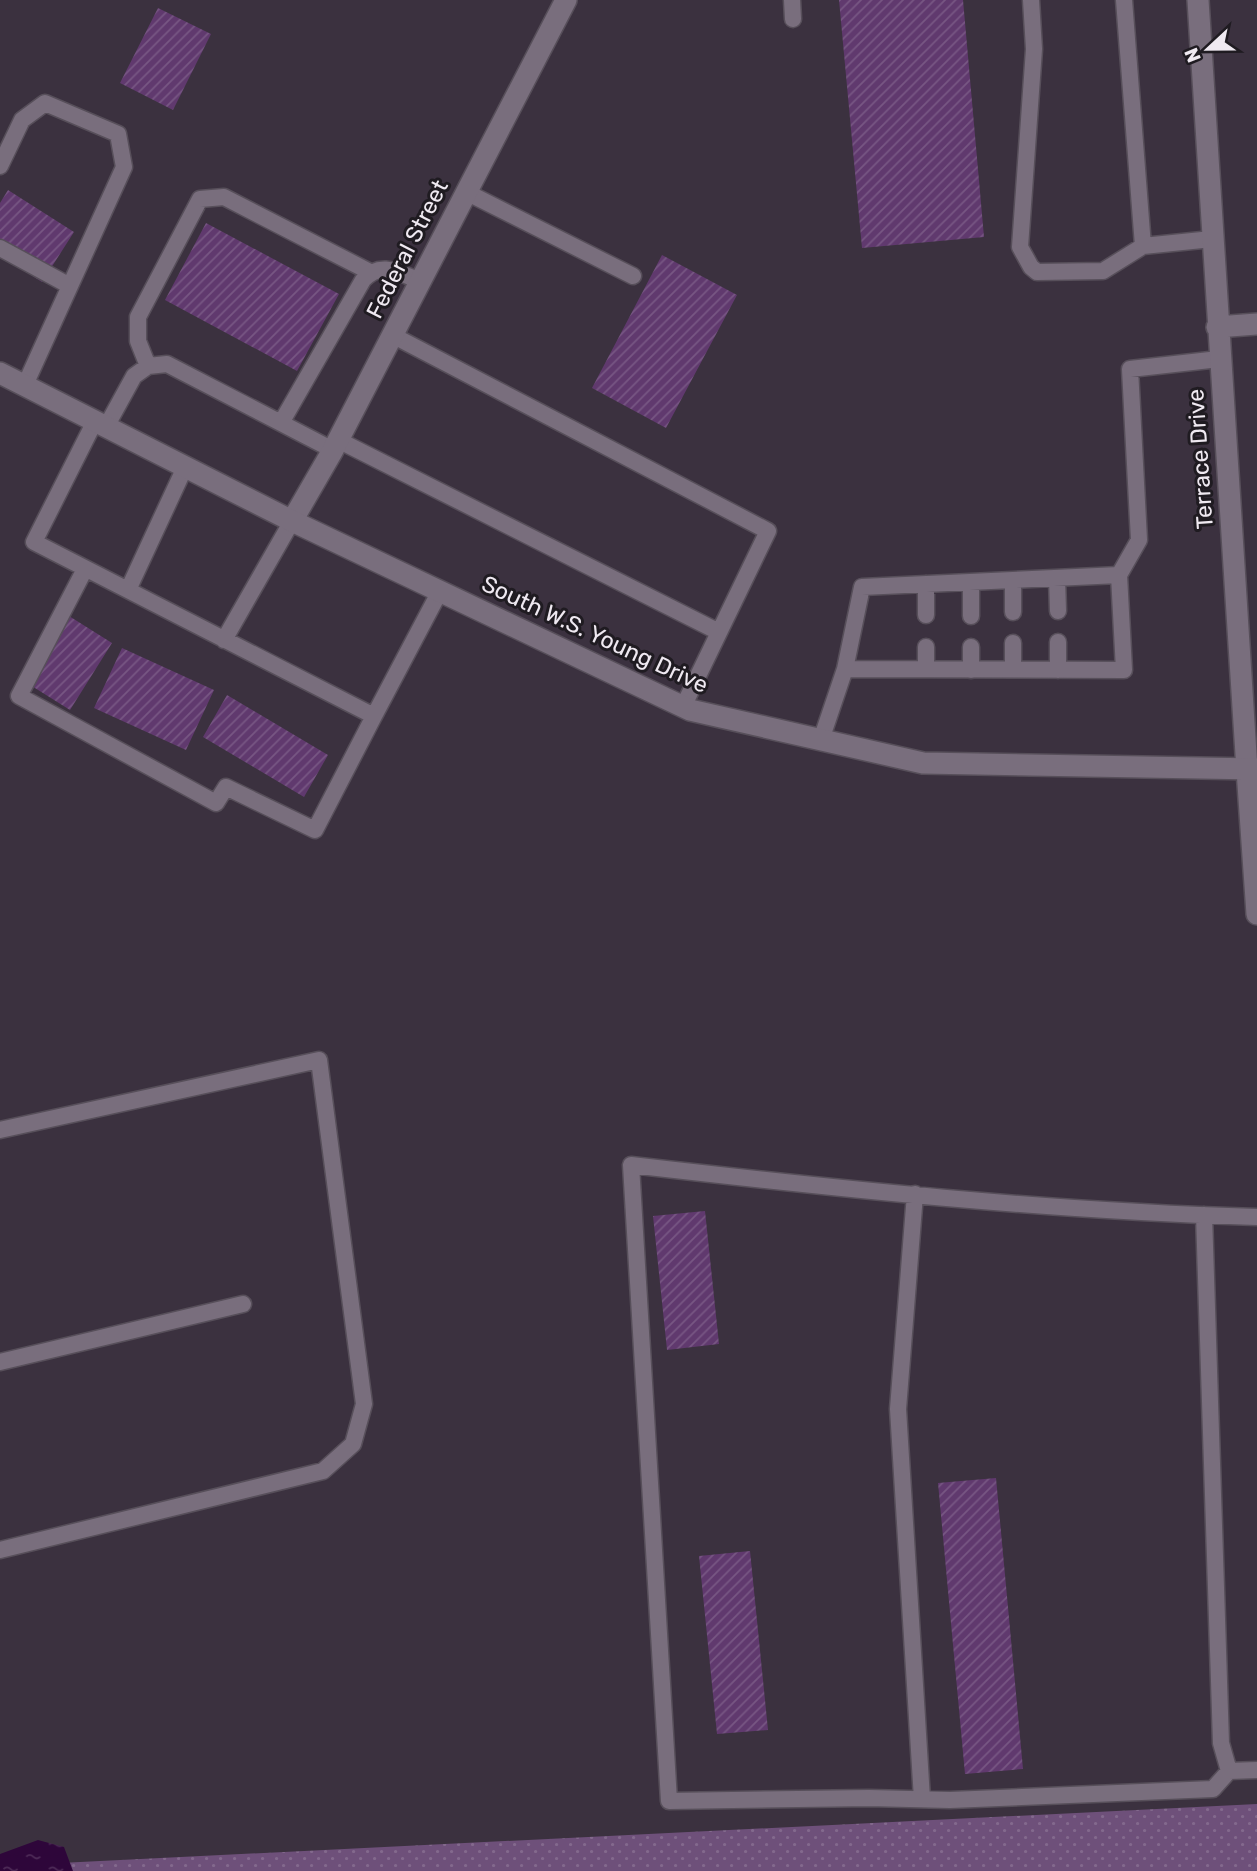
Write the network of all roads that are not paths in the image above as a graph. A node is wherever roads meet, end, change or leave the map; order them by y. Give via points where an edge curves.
1 (566, 0) edge
2 (792, 0) edge
3 (1031, 0) edge
4 (1124, 0) edge
5 (1198, 0) edge
6 (793, 19) dead end
7 (0, 166) edge
8 (466, 192) junction
9 (1212, 239) junction
10 (1143, 246) junction
11 (0, 248) edge
12 (370, 272) junction
13 (633, 276) dead end
14 (420, 281) junction
15 (70, 286) junction
16 (1257, 324) edge
17 (1217, 327) junction
18 (393, 335) junction
19 (1219, 359) junction
20 (148, 366) junction
21 (0, 373) edge
22 (24, 385) junction
23 (281, 423) junction
24 (100, 424) junction
25 (335, 445) junction
26 (186, 465) junction
27 (292, 521) junction
28 (85, 569) junction
29 (1119, 575) junction
30 (1057, 578) junction
31 (1013, 580) junction
32 (971, 582) junction
33 (926, 584) junction
34 (128, 590) junction
35 (440, 591) junction
36 (1058, 611) dead end
37 (1013, 612) dead end
38 (926, 615) dead end
39 (971, 616) dead end
40 (719, 632) junction
41 (224, 640) junction
42 (1058, 642) dead end
43 (1013, 643) dead end
44 (926, 647) dead end
45 (971, 647) dead end
46 (845, 669) junction
47 (926, 669) junction
48 (1249, 669) edge
49 (971, 670) junction
50 (1013, 670) junction
51 (1058, 670) junction
52 (683, 707) junction
53 (374, 716) junction
54 (821, 740) junction
55 (1252, 770) edge
56 (1257, 915) edge
57 (0, 1130) edge
58 (915, 1194) junction
59 (1204, 1215) junction
60 (1257, 1217) edge
61 (243, 1304) dead end
62 (0, 1362) edge
63 (0, 1550) edge
64 (1257, 1770) edge
65 (1229, 1771) junction
66 (922, 1799) junction

1 - 8 street, Federal Street
2 - 6 lane
3 - 10 lane via 1034,49 1020,247 1024,257 1037,272 1103,271
4 - 10 lane
5 - 9 street, Terrace Drive
7 - 15 lane via 22,120 45,103 118,134 124,167
8 - 13 lane
8 - 14 street, Federal Street
9 - 10 lane
9 - 17 street, Terrace Drive
11 - 15 lane
12 - 14 lane via 390,269
12 - 20 lane via 224,197 200,198 138,317 138,341
12 - 23 lane
14 - 18 street, Federal Street
15 - 22 lane
16 - 17 street
17 - 19 street, Terrace Drive
18 - 25 street, Federal Street
18 - 40 lane via 768,531
19 - 29 lane via 1130,369 1139,540
19 - 48 street, Terrace Drive
20 - 23 lane via 167,364
20 - 24 lane via 134,376
21 - 22 street, South W.S. Young Drive
22 - 24 street, South W.S. Young Drive
23 - 25 lane
24 - 26 street, South W.S. Young Drive
24 - 28 lane via 34,542
25 - 27 street, Federal Street
25 - 40 lane
26 - 27 street, South W.S. Young Drive
26 - 34 lane
27 - 35 street, South W.S. Young Drive
27 - 41 lane
28 - 34 lane
28 - 53 lane via 19,696 216,803 226,787 315,830
29 - 30 lane
29 - 51 lane via 1124,670
30 - 31 lane
30 - 36 lane
31 - 32 lane
31 - 37 lane
32 - 33 lane
32 - 39 lane
33 - 38 lane
33 - 46 lane via 862,587
34 - 41 lane
35 - 52 street, South W.S. Young Drive
35 - 53 lane
40 - 52 lane
41 - 53 lane
42 - 51 lane
43 - 50 lane
44 - 47 lane
45 - 49 lane
46 - 47 lane
46 - 54 lane
47 - 49 lane
48 - 55 street, Terrace Drive
49 - 50 lane
50 - 51 lane
52 - 54 street, South W.S. Young Drive
54 - 55 street, South W.S. Young Drive via 923,764
55 - 56 street, Terrace Drive
57 - 63 lane via 319,1060 364,1404 353,1444 323,1471
58 - 59 lane
58 - 66 lane via 898,1409
58 - 66 lane via 631,1165 669,1801
59 - 60 lane
59 - 65 lane via 1221,1744
61 - 62 lane
64 - 65 lane
65 - 66 lane via 1213,1789

